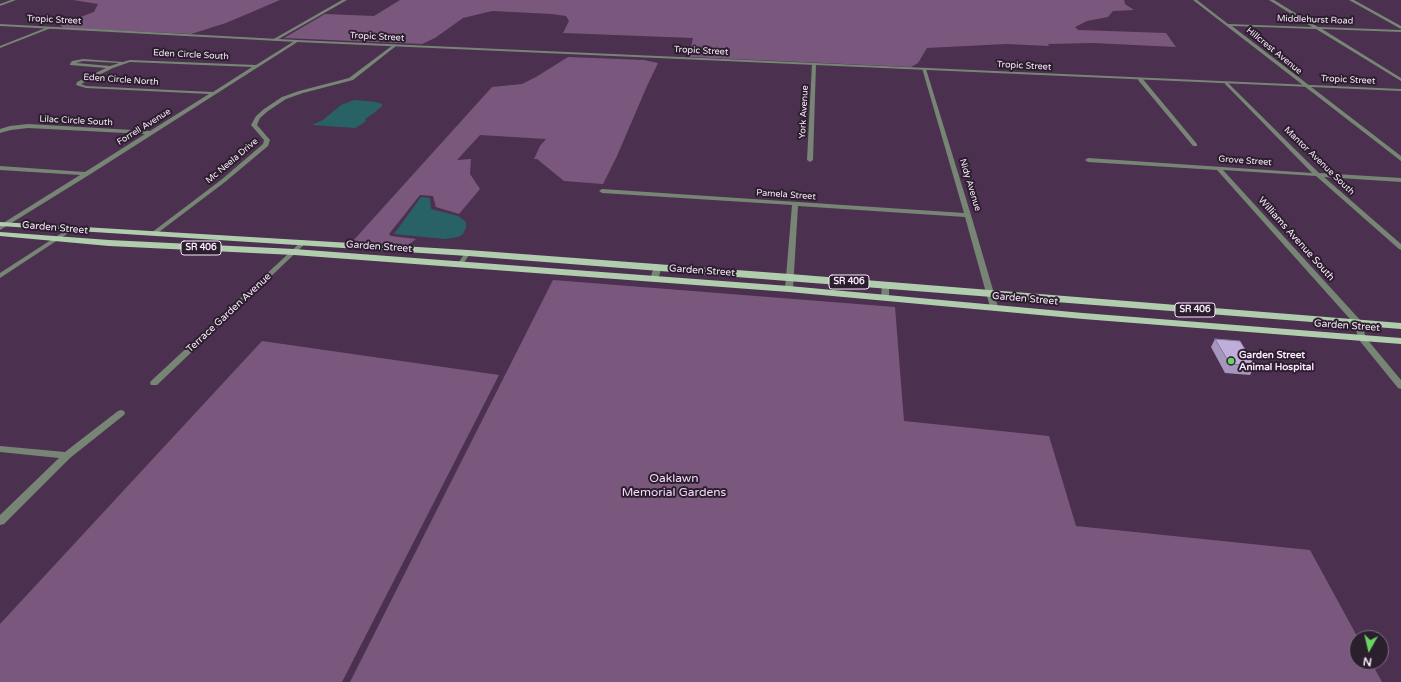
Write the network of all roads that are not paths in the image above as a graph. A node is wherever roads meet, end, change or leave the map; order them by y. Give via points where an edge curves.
1 (14, 0) edge
2 (345, 0) edge
3 (1195, 0) edge
4 (1271, 0) edge
5 (1351, 0) edge
6 (0, 5) edge
7 (1228, 24) junction
8 (0, 25) edge
9 (49, 28) junction
10 (1317, 28) junction
11 (1401, 28) edge
12 (1401, 31) edge
13 (274, 40) junction
14 (297, 41) junction
15 (394, 46) junction
16 (0, 47) edge
17 (123, 62) junction
18 (814, 64) junction
19 (258, 66) junction
20 (111, 67) junction
21 (924, 69) junction
22 (1140, 79) junction
23 (1401, 80) edge
24 (1227, 83) junction
25 (1305, 86) junction
26 (1401, 90) edge
27 (214, 93) junction
28 (0, 131) edge
29 (152, 133) junction
30 (1195, 145) dead end
31 (1401, 158) edge
32 (810, 160) dead end
33 (1088, 160) dead end
34 (0, 168) edge
35 (1218, 168) junction
36 (87, 174) junction
37 (1318, 174) junction
38 (1401, 180) edge
39 (602, 191) dead end
40 (795, 205) junction
41 (968, 215) junction
42 (2, 225) edge
43 (71, 228) junction
44 (0, 234) edge
45 (152, 234) junction
46 (55, 239) junction
47 (304, 242) junction
48 (1401, 248) edge
49 (294, 252) junction
50 (468, 253) junction
51 (460, 264) junction
52 (658, 267) junction
53 (0, 276) edge
54 (790, 277) junction
55 (654, 279) junction
56 (885, 285) junction
57 (789, 289) junction
58 (990, 294) junction
59 (885, 298) junction
60 (994, 308) junction
61 (1222, 312) junction
62 (1358, 323) junction
63 (1401, 326) edge
64 (1244, 329) junction
65 (1362, 338) junction
66 (1401, 341) edge
67 (154, 383) dead end
68 (1401, 386) edge
69 (121, 412) dead end
70 (0, 449) edge
71 (67, 456) junction
72 (0, 521) edge

1 - 6 street
2 - 13 street
3 - 7 street, Hillcrest Avenue
4 - 10 street
5 - 11 street
7 - 10 street, Middlehurst Road
7 - 25 street, Hillcrest Avenue
8 - 9 street, Tropic Street
9 - 13 street, Tropic Street
9 - 16 street
10 - 12 street, Middlehurst Road
10 - 23 street
13 - 14 street, Tropic Street
14 - 15 street, Tropic Street
14 - 19 street, Forrell Avenue
15 - 18 street, Tropic Street
15 - 45 street, Mc Neela Drive via 350,79 284,98 266,110 254,125 267,140 266,145
17 - 19 street, Eden Circle South via 140,60
17 - 20 street, Eden Circle North
17 - 20 street via 83,60 72,64
18 - 21 street, Tropic Street
18 - 32 street, York Avenue
19 - 27 street, Forrell Avenue
20 - 27 street, Eden Circle North via 78,85
21 - 22 street, Tropic Street
21 - 41 street, Nidy Avenue
22 - 24 street, Tropic Street
22 - 30 street
24 - 25 street, Tropic Street
24 - 37 street, Mantor Avenue South
25 - 26 street, Tropic Street
25 - 31 street, Hillcrest Avenue
27 - 29 street, Forrell Avenue
28 - 29 street, Lilac Circle South via 28,126
29 - 36 street, Forrell Avenue
33 - 35 street, Grove Street
34 - 36 street
35 - 37 street, Grove Street
35 - 62 street, Williams Avenue South
36 - 42 street, Forrell Avenue
37 - 38 street, Grove Street
37 - 48 street, Mantor Avenue South
39 - 40 street, Pamela Street
40 - 41 street, Pamela Street
40 - 54 street
41 - 58 street, Nidy Avenue
42 - 43 main road, Garden Street / SR 406
43 - 45 main road, Garden Street / SR 406
43 - 46 street
44 - 46 main road, Garden Street / SR 406
45 - 47 main road, Garden Street / SR 406
46 - 49 main road, Garden Street / SR 406
46 - 53 street
47 - 49 street, Terrace Garden Avenue
47 - 50 main road, Garden Street / SR 406
49 - 51 main road, Garden Street / SR 406
49 - 67 street, Terrace Garden Avenue
50 - 51 street
50 - 52 main road, Garden Street / SR 406
51 - 55 main road, Garden Street / SR 406
52 - 54 main road, Garden Street / SR 406
52 - 55 street
54 - 56 main road, Garden Street / SR 406
54 - 57 street
55 - 57 main road, Garden Street / SR 406
56 - 58 main road, Garden Street / SR 406
56 - 59 street
57 - 59 main road, Garden Street / SR 406
58 - 60 street, Nidy Avenue
58 - 61 main road, Garden Street / SR 406
59 - 60 main road, Garden Street / SR 406
60 - 64 main road, Garden Street / SR 406
61 - 62 main road, Garden Street / SR 406
61 - 64 main road via 1226,319
62 - 63 main road, Garden Street / SR 406
62 - 65 street
64 - 65 main road, Garden Street / SR 406
65 - 66 main road, Garden Street / SR 406
65 - 68 street
69 - 71 street
70 - 71 street
71 - 72 street

